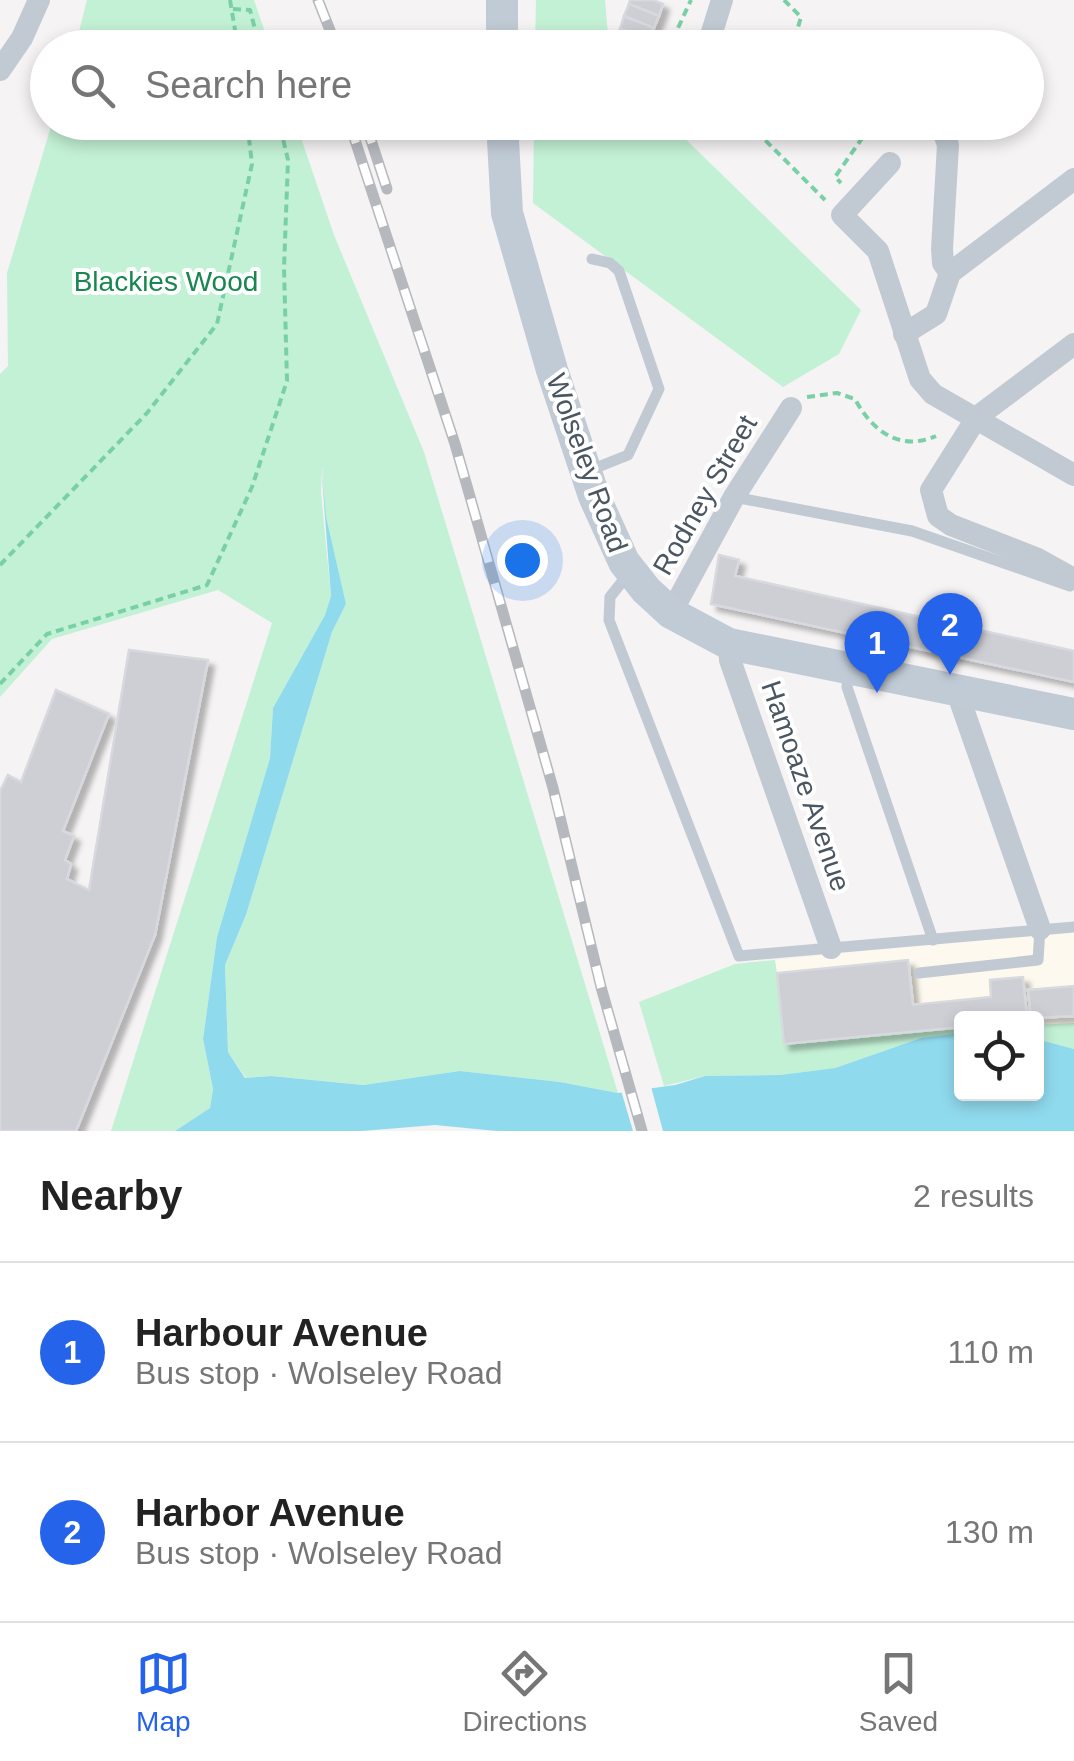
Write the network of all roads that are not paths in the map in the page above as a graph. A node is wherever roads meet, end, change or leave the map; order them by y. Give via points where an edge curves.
1 (39, 0) edge
2 (722, 0) edge
3 (501, 2) edge
4 (502, 30) edge
5 (713, 30) edge
6 (0, 70) edge
7 (503, 140) edge
8 (946, 140) edge
9 (890, 163) dead end
10 (1074, 179) edge
11 (592, 259) dead end
12 (950, 272) junction
13 (904, 334) junction
14 (1074, 344) edge
15 (791, 408) road end
16 (973, 415) junction
17 (586, 472) junction
18 (1074, 474) edge
19 (734, 497) junction
20 (630, 571) junction
21 (1074, 579) edge
22 (1074, 588) edge
23 (671, 613) junction
24 (729, 644) junction
25 (848, 667) junction
26 (956, 689) junction
27 (1074, 714) edge
28 (1074, 927) edge
29 (1040, 929) junction
30 (933, 940) junction
31 (831, 948) junction
32 (919, 973) dead end

1 - 6 street
2 - 5 street
3 - 4 street
7 - 17 street, Wolseley Road via 507,213
8 - 12 street via 942,250
9 - 13 street via 849,208 878,252
10 - 12 street
11 - 17 lane via 618,271 659,389 628,455
12 - 13 street via 936,314
13 - 16 street via 920,379 933,394
14 - 16 street
15 - 19 street, Rodney Street
16 - 18 street
16 - 21 street via 931,490 938,516
17 - 20 street, Wolseley Road
19 - 22 lane via 912,532
19 - 23 street, Rodney Street
20 - 23 street, Wolseley Road
20 - 31 lane via 610,597 610,620 739,956
23 - 24 street, Wolseley Road
24 - 25 street, Wolseley Road
24 - 31 street, Hamoaze Avenue
25 - 26 street, Wolseley Road
25 - 30 lane via 846,687
26 - 27 street, Wolseley Road
26 - 29 street
28 - 29 lane
29 - 30 lane
29 - 32 lane via 1038,960
30 - 31 lane

